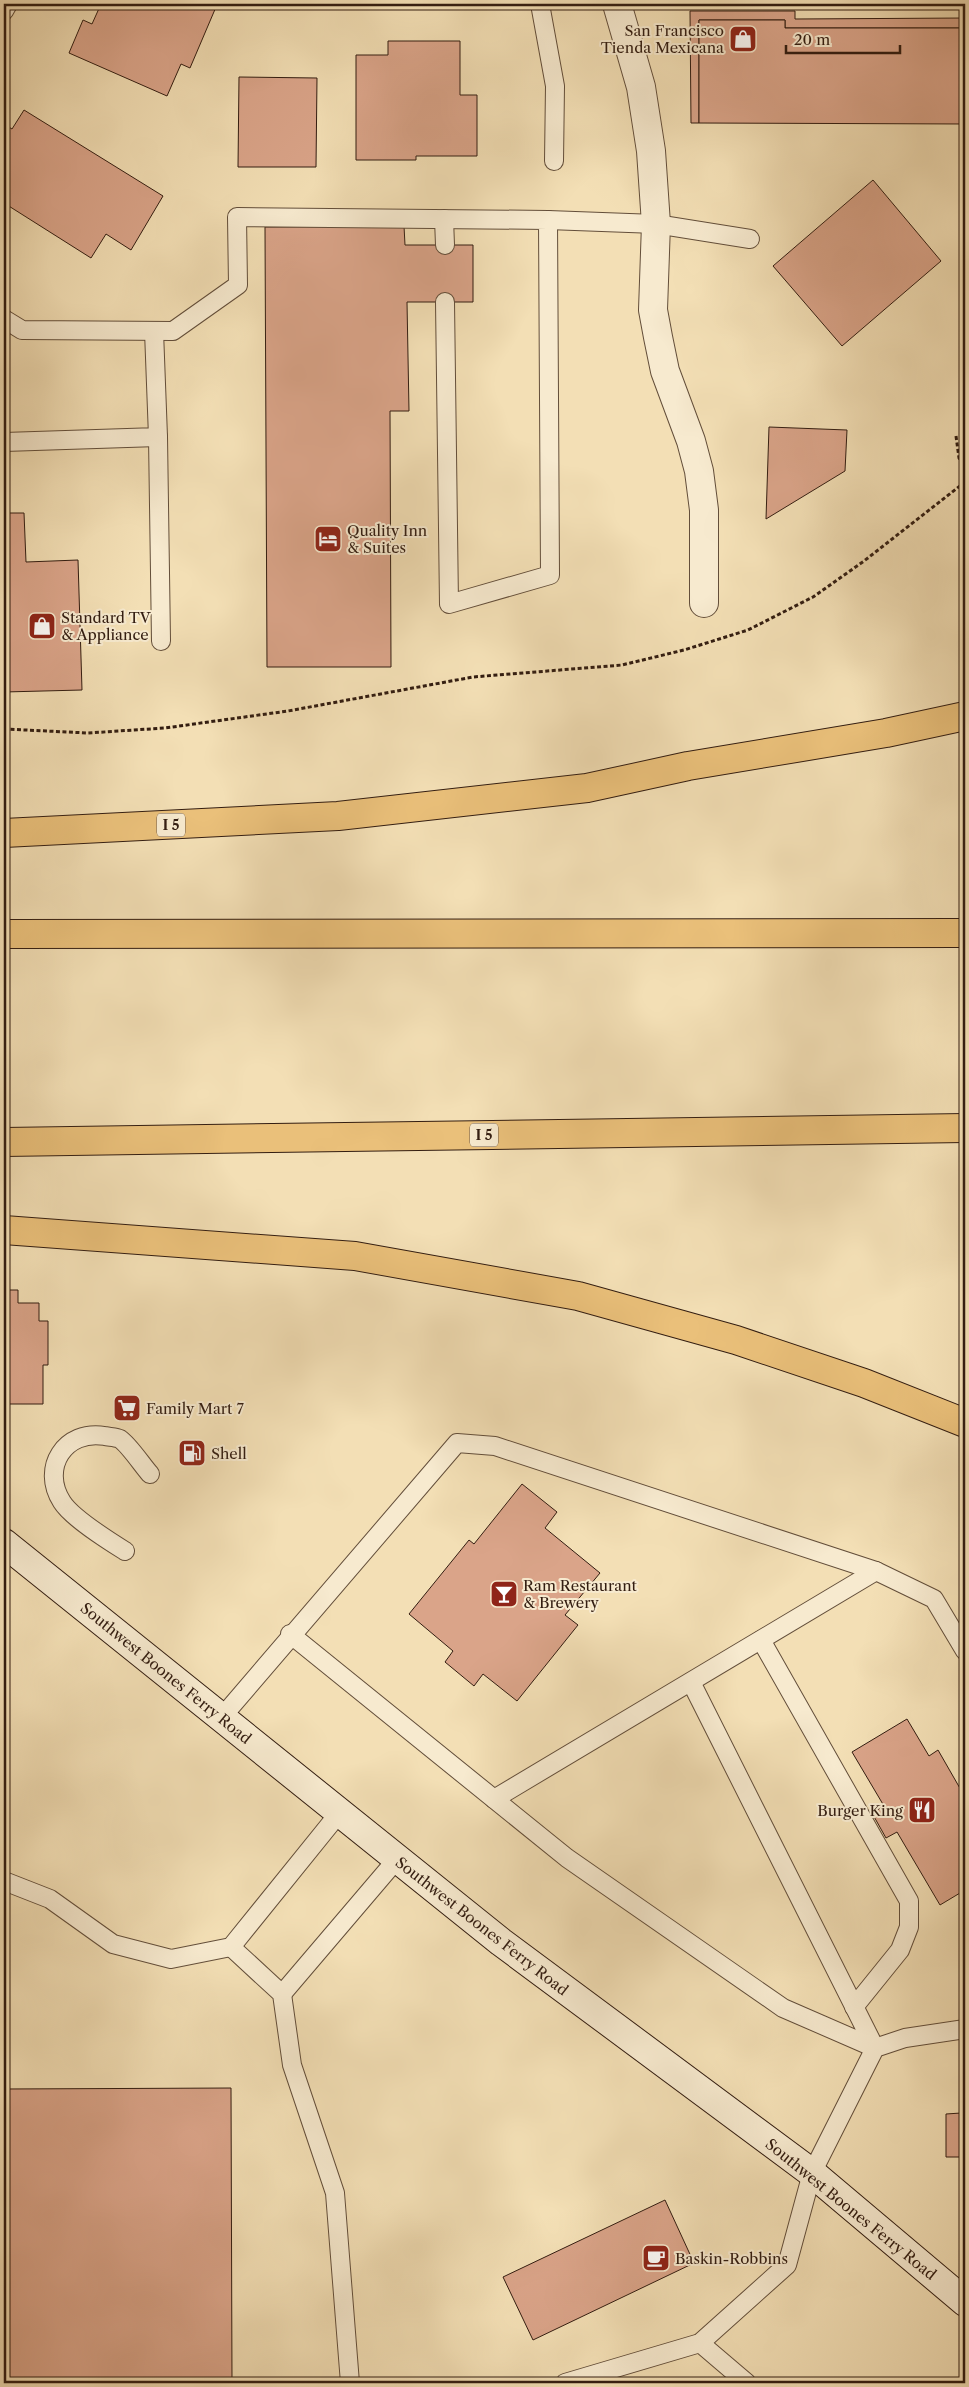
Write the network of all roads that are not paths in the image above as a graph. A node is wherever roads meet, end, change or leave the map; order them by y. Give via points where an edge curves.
1 (8, 4) edge
2 (540, 4) edge
3 (617, 4) edge
4 (4, 11) edge
5 (554, 161) dead end
6 (444, 219) junction
7 (548, 220) junction
8 (656, 224) junction
9 (750, 239) dead end
10 (445, 245) dead end
11 (445, 302) dead end
12 (4, 319) edge
13 (154, 331) junction
14 (158, 437) junction
15 (4, 442) edge
16 (704, 603) dead end
17 (162, 641) dead end
18 (965, 716) edge
19 (4, 833) edge
20 (965, 933) edge
21 (4, 934) edge
22 (965, 1128) edge
23 (4, 1142) edge
24 (4, 1230) edge
25 (965, 1423) edge
26 (150, 1474) dead end
27 (4, 1544) edge
28 (126, 1551) dead end
29 (876, 1571) junction
30 (290, 1634) junction
31 (761, 1640) junction
32 (965, 1651) edge
33 (690, 1682) junction
34 (222, 1716) junction
35 (494, 1800) junction
36 (340, 1812) junction
37 (397, 1859) junction
38 (4, 1880) edge
39 (231, 1947) junction
40 (282, 1994) junction
41 (854, 2007) junction
42 (965, 2029) edge
43 (875, 2048) junction
44 (812, 2173) junction
45 (965, 2302) edge
46 (700, 2343) junction
47 (350, 2383) edge
48 (565, 2383) edge
49 (747, 2383) edge

1 - 4 lane
2 - 5 lane via 555,86
3 - 8 street via 641,87 651,151
6 - 7 lane
6 - 10 lane
6 - 13 lane via 237,217 238,285 174,331
7 - 8 lane
7 - 11 lane via 550,575 449,604
8 - 9 lane
8 - 16 street via 653,310 665,371 699,471 704,510
12 - 13 lane via 22,330
13 - 14 lane
14 - 15 lane
14 - 17 lane
18 - 19 highway, I 5 via 886,733 688,766 588,788 338,816
20 - 21 highway
22 - 23 highway, I 5
24 - 25 highway via 355,1256 578,1296 736,1340 864,1383
26 - 28 lane via 120,1439 93,1434 76,1437 58,1456 53,1482 62,1503 95,1532
27 - 34 street, Southwest Boones Ferry Road
29 - 30 lane via 495,1446 457,1443
29 - 31 lane
29 - 32 lane via 934,1599
30 - 34 lane
30 - 35 lane
31 - 33 lane
31 - 41 lane via 909,1901 909,1927 900,1950
33 - 35 lane
33 - 41 lane
34 - 36 street, Southwest Boones Ferry Road
35 - 43 lane via 567,1858 783,2008
36 - 37 street, Southwest Boones Ferry Road
36 - 39 lane
37 - 40 lane
37 - 44 street, Southwest Boones Ferry Road via 501,1942
38 - 39 lane via 50,1899 113,1944 171,1959
39 - 40 lane
40 - 47 lane via 292,2065 335,2193
41 - 43 lane
42 - 43 lane via 905,2038
43 - 44 lane
44 - 45 street, Southwest Boones Ferry Road
44 - 46 lane via 787,2265
46 - 48 lane
46 - 49 lane

